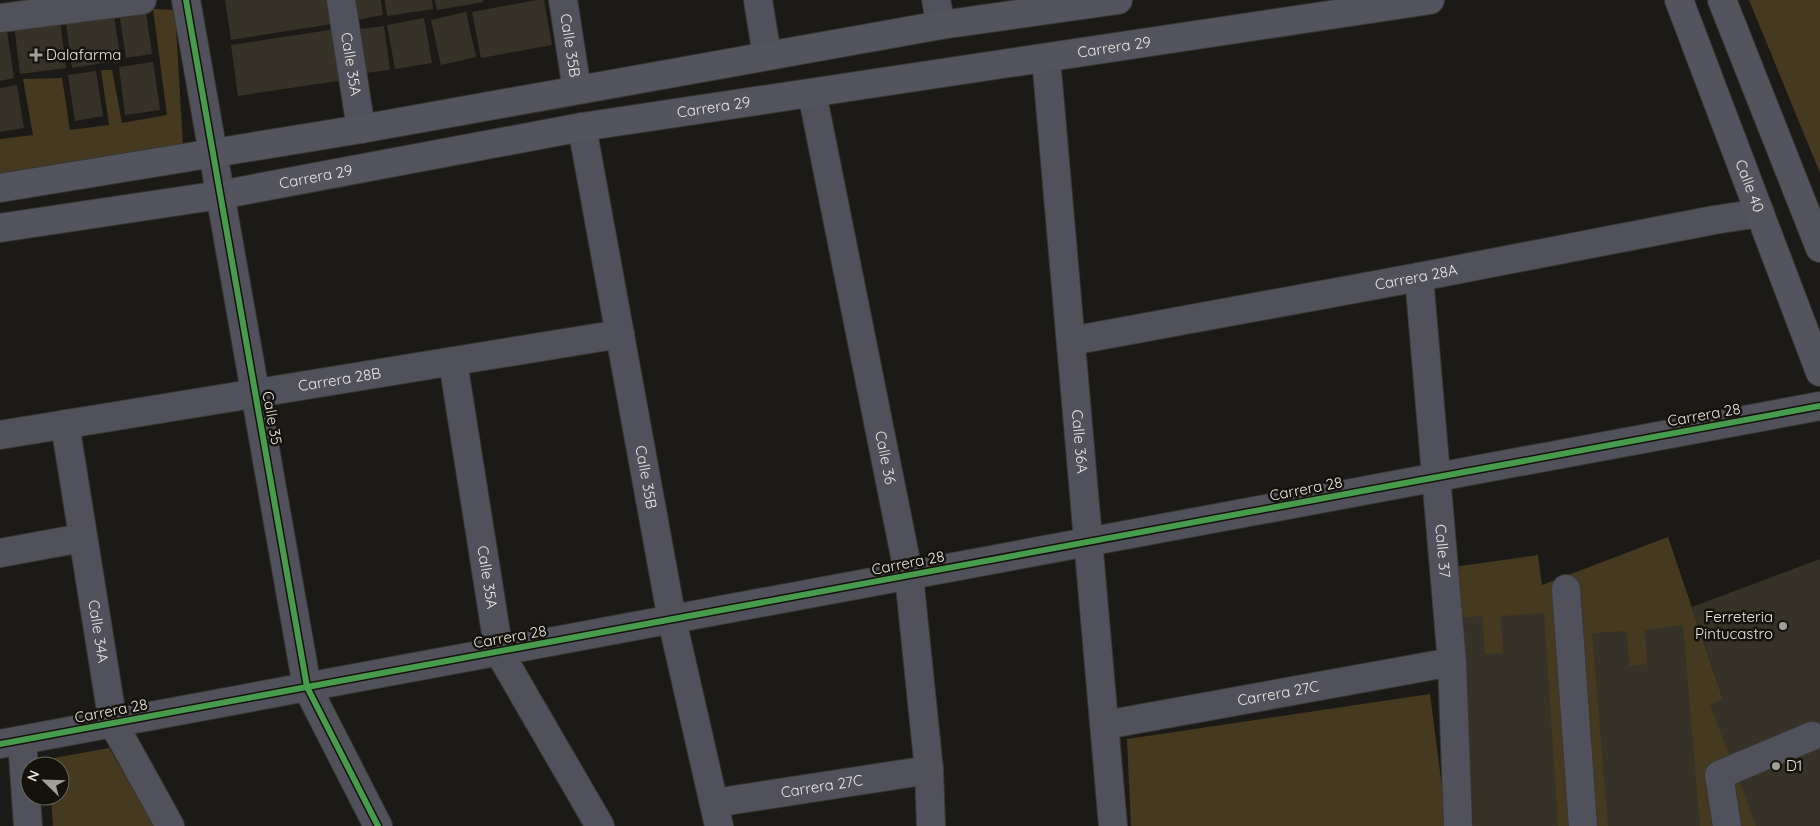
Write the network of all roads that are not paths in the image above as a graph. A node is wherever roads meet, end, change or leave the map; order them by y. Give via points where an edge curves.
1 (142, 0) edge
2 (186, 0) edge
3 (341, 0) edge
4 (563, 0) edge
5 (758, 0) edge
6 (1118, 0) edge
7 (1430, 0) edge
8 (1679, 0) edge
9 (1722, 0) edge
10 (939, 13) edge
11 (0, 18) edge
12 (767, 56) junction
13 (1046, 58) junction
14 (577, 90) junction
15 (812, 93) junction
16 (582, 127) junction
17 (361, 129) junction
18 (212, 154) junction
19 (0, 188) edge
20 (220, 195) junction
21 (1760, 213) junction
22 (0, 228) edge
23 (1820, 248) edge
24 (1419, 277) junction
25 (620, 334) junction
26 (1071, 341) junction
27 (453, 362) junction
28 (1820, 372) edge
29 (255, 394) junction
30 (1820, 406) edge
31 (65, 424) junction
32 (0, 435) edge
33 (1436, 477) junction
34 (82, 538) junction
35 (1088, 542) junction
36 (0, 553) edge
37 (909, 576) junction
38 (1566, 589) dead end
39 (672, 620) junction
40 (499, 652) junction
41 (1452, 662) junction
42 (307, 687) junction
43 (113, 723) junction
44 (1105, 725) junction
45 (1812, 736) dead end
46 (11, 742) edge
47 (929, 770) junction
48 (717, 814) edge
49 (28, 826) edge
50 (170, 826) edge
51 (378, 826) edge
52 (600, 826) edge
53 (931, 826) edge
54 (1114, 826) edge
55 (1458, 826) edge
56 (1583, 826) edge
57 (1727, 826) edge

1 - 11 street
2 - 18 street, Calle 35
3 - 17 street, Calle 35A
4 - 14 street, Calle 35B
5 - 12 street
6 - 10 main road
7 - 13 main road, Carrera 29
8 - 21 main road, Calle 40
9 - 23 main road
10 - 12 main road
12 - 14 main road
13 - 15 main road, Carrera 29
13 - 26 street, Calle 36A
14 - 17 main road
15 - 16 main road, Carrera 29
15 - 37 street, Calle 36
16 - 20 main road, Carrera 29
16 - 25 street, Calle 35B
17 - 18 main road
18 - 19 main road
18 - 20 street, Calle 35
20 - 22 main road, Carrera 29
20 - 29 street, Calle 35
21 - 24 street, Carrera 28A
21 - 28 main road, Calle 40
24 - 26 street, Carrera 28A
24 - 33 street, Calle 37
25 - 27 street, Carrera 28B
25 - 39 street, Calle 35B
26 - 35 street, Calle 36A
27 - 29 street, Carrera 28B
27 - 40 street, Calle 35A
29 - 31 street, Carrera 28B
29 - 42 street, Calle 35
30 - 33 street, Carrera 28
31 - 32 street, Carrera 28B
31 - 34 street, Calle 34A
33 - 35 street, Carrera 28
33 - 41 street, Calle 37
34 - 36 street
34 - 43 street, Calle 34A
35 - 37 street, Carrera 28
35 - 44 street, Calle 36A
37 - 39 street, Carrera 28
37 - 47 street, Calle 36
38 - 56 street
39 - 40 street, Carrera 28
39 - 48 street, Calle 35B
40 - 42 street, Carrera 28
40 - 52 street, Calle 35A
41 - 44 street, Carrera 27C
41 - 55 street, Calle 37
42 - 43 street, Carrera 28
42 - 51 street, Calle 35
43 - 46 street, Carrera 28
43 - 50 street, Calle 34A
44 - 54 street, Calle 36A
45 - 57 street via 1719,775
46 - 49 street
47 - 48 street, Carrera 27C
47 - 53 street, Calle 36

